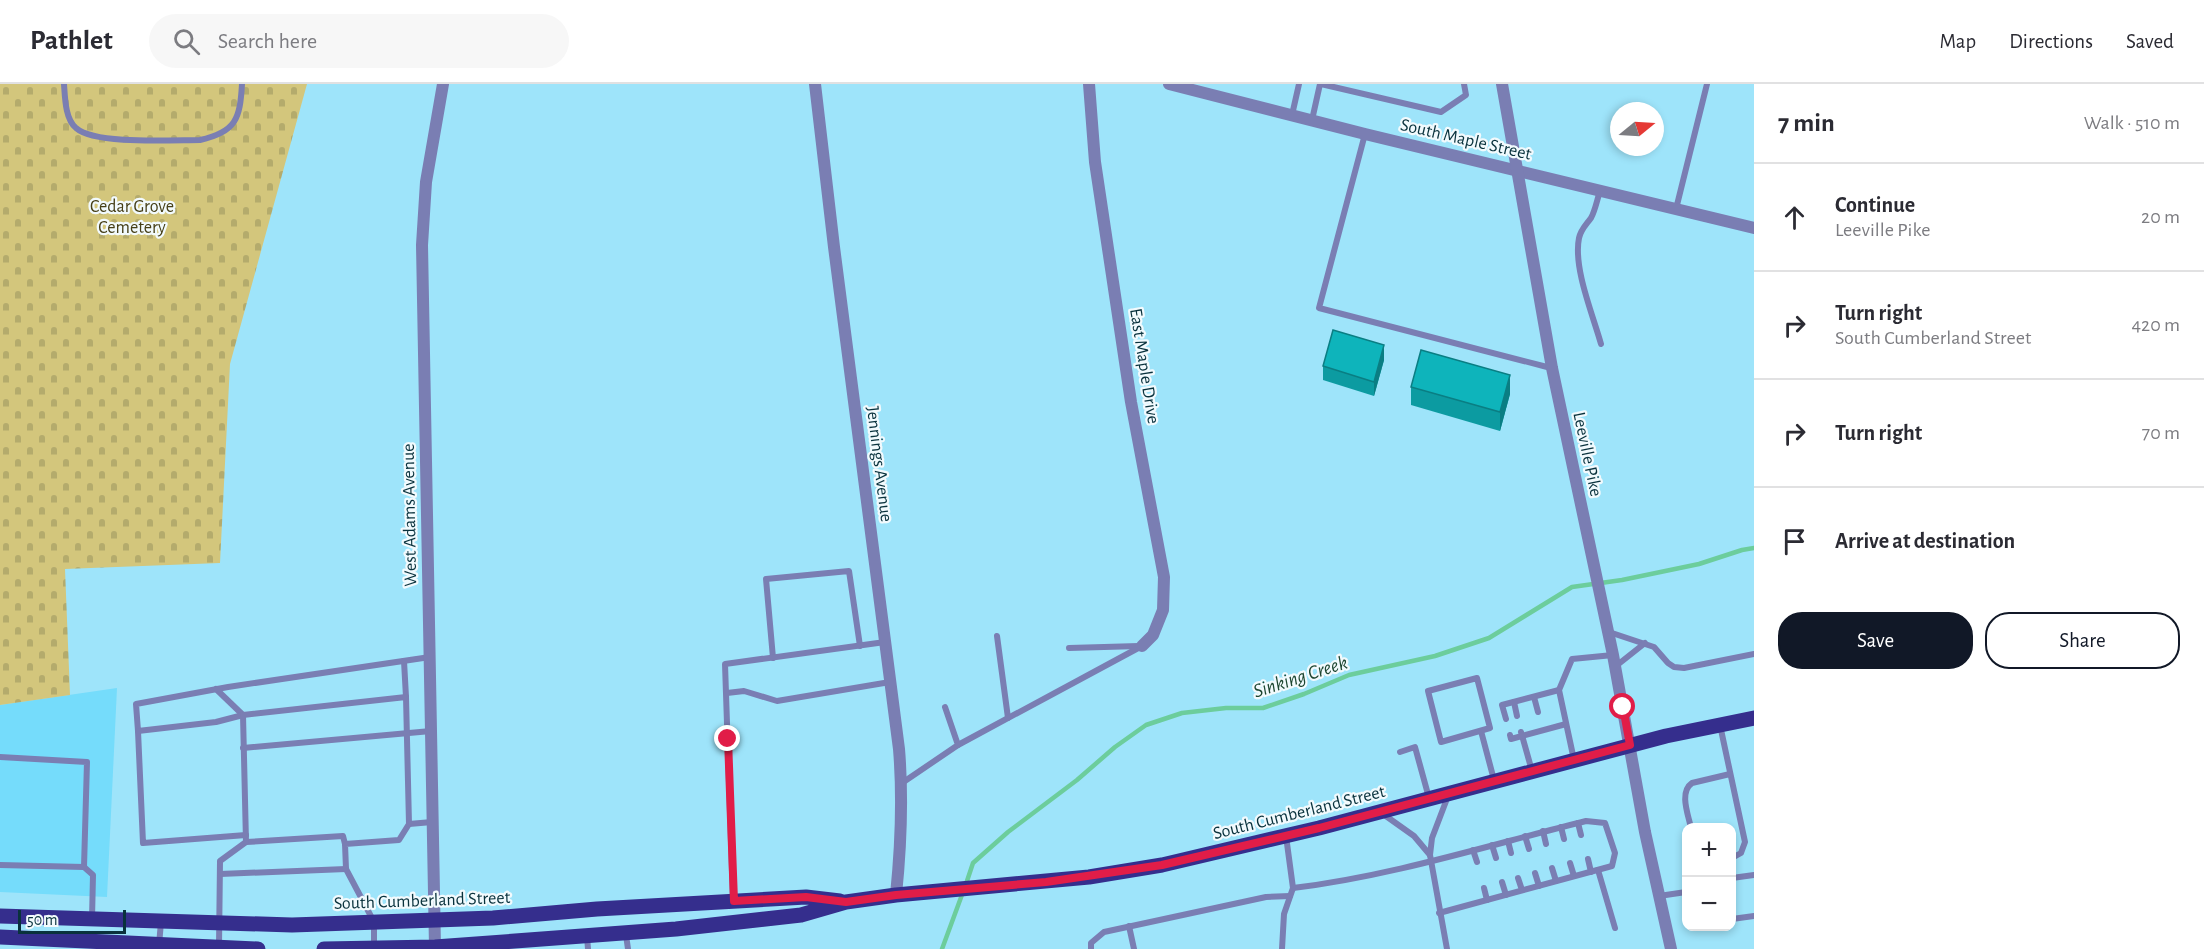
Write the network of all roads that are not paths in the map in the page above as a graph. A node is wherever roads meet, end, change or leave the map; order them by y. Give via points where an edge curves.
1 (64, 84) edge
2 (242, 84) edge
3 (443, 84) edge
4 (815, 84) edge
5 (1089, 84) edge
6 (1169, 84) edge
7 (1299, 84) edge
8 (1321, 84) edge
9 (1464, 84) edge
10 (1502, 84) edge
11 (1707, 84) edge
12 (1191, 87) edge
13 (1292, 116) junction
14 (1311, 121) junction
15 (1365, 134) junction
16 (1518, 170) junction
17 (1600, 191) junction
18 (1676, 209) junction
19 (1754, 228) edge
20 (1601, 344) dead end
21 (1552, 368) junction
22 (1608, 632) junction
23 (996, 636) dead end
24 (885, 642) junction
25 (1645, 643) junction
26 (860, 646) junction
27 (1142, 646) junction
28 (1069, 648) dead end
29 (1754, 654) edge
30 (430, 657) junction
31 (773, 658) junction
32 (1614, 660) junction
33 (404, 661) junction
34 (890, 682) junction
35 (216, 689) junction
36 (1559, 690) junction
37 (727, 693) junction
38 (1534, 697) junction
39 (406, 698) junction
40 (1514, 702) junction
41 (945, 707) dead end
42 (1538, 712) dead end
43 (243, 715) junction
44 (1517, 716) dead end
45 (1008, 718) junction
46 (1754, 718) edge
47 (1506, 719) dead end
48 (1566, 724) junction
49 (1719, 725) junction
50 (138, 731) junction
51 (431, 731) junction
52 (1481, 731) junction
53 (407, 733) junction
54 (1510, 735) dead end
55 (1522, 735) junction
56 (958, 745) junction
57 (1630, 745) junction
58 (243, 748) junction
59 (1400, 752) dead end
60 (0, 757) edge
61 (1574, 760) junction
62 (1532, 771) junction
63 (1730, 774) junction
64 (1495, 781) junction
65 (902, 783) junction
66 (1449, 794) junction
67 (1430, 799) junction
68 (1380, 812) junction
69 (433, 822) junction
70 (1578, 823) junction
71 (1690, 823) edge
72 (409, 824) junction
73 (1561, 827) junction
74 (1543, 831) junction
75 (1581, 835) dead end
76 (1286, 836) junction
77 (1525, 836) junction
78 (246, 838) junction
79 (1564, 839) dead end
80 (1508, 840) junction
81 (345, 844) junction
82 (1546, 844) dead end
83 (1492, 845) junction
84 (1529, 849) dead end
85 (1473, 850) junction
86 (1511, 853) dead end
87 (1736, 856) edge
88 (1431, 858) junction
89 (1496, 858) dead end
90 (1588, 859) dead end
91 (1477, 862) dead end
92 (1570, 863) dead end
93 (0, 865) edge
94 (84, 867) junction
95 (1552, 868) dead end
96 (346, 869) junction
97 (1595, 871) junction
98 (1535, 873) dead end
99 (220, 874) junction
100 (1754, 875) edge
101 (1574, 876) junction
102 (1736, 877) edge
103 (1518, 878) dead end
104 (1556, 881) junction
105 (1502, 882) dead end
106 (1539, 886) junction
107 (1293, 888) junction
108 (1484, 888) dead end
109 (1522, 890) junction
110 (1682, 893) edge
111 (896, 895) junction
112 (1506, 895) junction
113 (1290, 896) junction
114 (1659, 896) junction
115 (1487, 900) junction
116 (734, 901) junction
117 (846, 902) junction
118 (1439, 913) junction
119 (0, 915) edge
120 (1754, 916) edge
121 (1736, 918) edge
122 (92, 919) junction
123 (435, 920) junction
124 (161, 922) junction
125 (374, 922) junction
126 (220, 923) junction
127 (1129, 926) junction
128 (1615, 928) dead end
129 (626, 933) junction
130 (0, 937) edge
131 (588, 942) edge
132 (159, 946) edge
133 (499, 946) edge
134 (219, 947) junction
135 (427, 948) edge
136 (258, 949) edge
137 (324, 949) edge
138 (374, 949) edge
139 (628, 949) edge
140 (1091, 949) edge
141 (1134, 949) edge
142 (1282, 949) edge
143 (1447, 949) edge
144 (1671, 949) edge

1 - 2 lane via 66,108 75,128 93,137 159,140 217,137 230,128 241,110
3 - 30 street, West Adams Avenue via 426,182 422,245
4 - 24 street, Jennings Avenue
5 - 27 street, East Maple Drive via 1095,162 1131,402 1164,577 1163,610 1153,635
6 - 12 street, South Maple Street
7 - 13 lane
8 - 9 lane via 1441,112 1466,95
8 - 14 lane
10 - 16 street, Leeville Pike
11 - 18 lane
12 - 13 street, South Maple Street
13 - 14 street, South Maple Street
14 - 15 street, South Maple Street
15 - 16 street, South Maple Street
15 - 21 lane via 1319,308
16 - 17 street, South Maple Street
16 - 21 street, Leeville Pike
17 - 18 street, South Maple Street
17 - 20 lane via 1591,218 1582,230 1579,255
18 - 19 street, South Maple Street
21 - 22 street, Leeville Pike
22 - 25 lane
22 - 32 street, Leeville Pike
23 - 45 lane
24 - 26 lane
24 - 34 street, Jennings Avenue
25 - 29 lane via 1674,667
25 - 32 lane
26 - 31 lane
26 - 31 lane via 849,571 766,579
27 - 28 lane
27 - 45 lane
30 - 33 lane
30 - 51 street, West Adams Avenue
31 - 37 lane via 725,664
32 - 36 lane via 1572,659
32 - 57 street, Leeville Pike
33 - 35 lane
33 - 39 lane
34 - 37 lane via 777,701 744,691
34 - 65 street, Jennings Avenue
35 - 43 lane
35 - 50 lane via 136,704
36 - 38 lane
36 - 48 lane
37 - 116 lane
38 - 40 lane
38 - 42 lane
39 - 43 lane
39 - 53 lane
40 - 44 lane
40 - 47 lane via 1502,705
41 - 56 lane
43 - 50 lane
43 - 58 lane
45 - 56 lane
46 - 49 main road, South Cumberland Street
48 - 55 lane
48 - 61 lane
49 - 57 main road, South Cumberland Street
49 - 63 lane
50 - 78 lane via 143,843
51 - 53 lane
51 - 69 street, West Adams Avenue
52 - 52 lane via 1490,728 1477,678 1428,691 1441,742
52 - 64 lane
53 - 58 lane
53 - 72 lane
54 - 55 lane via 1511,739
55 - 62 lane
56 - 65 lane
57 - 61 main road, South Cumberland Street
57 - 114 street, Leeville Pike
58 - 78 lane
59 - 67 lane via 1415,747
60 - 94 lane via 87,762
61 - 62 main road, South Cumberland Street
62 - 64 main road, South Cumberland Street
63 - 71 lane via 1687,786 1684,791
63 - 87 lane via 1745,842
64 - 66 main road, South Cumberland Street
65 - 111 street, Jennings Avenue
66 - 67 main road, South Cumberland Street
66 - 88 lane via 1432,838
67 - 68 main road, South Cumberland Street
68 - 76 main road, South Cumberland Street
68 - 88 lane via 1414,836
69 - 72 lane
69 - 123 street, West Adams Avenue
70 - 73 lane
70 - 75 lane
70 - 97 lane via 1605,823 1615,853 1612,867
72 - 81 lane via 399,840
73 - 74 lane
73 - 79 lane
74 - 77 lane
74 - 82 lane
76 - 107 lane
76 - 111 main road, South Cumberland Street via 1162,865 1046,882
77 - 80 lane
77 - 84 lane
78 - 81 lane via 343,836
78 - 99 lane via 220,861
80 - 83 lane
80 - 86 lane
81 - 96 lane
83 - 85 lane
83 - 89 lane
85 - 88 lane
85 - 91 lane
88 - 107 lane
88 - 118 lane
90 - 97 lane
92 - 101 lane
93 - 94 lane
94 - 122 lane via 93,875
95 - 104 lane
96 - 99 lane
96 - 125 lane
97 - 101 lane
97 - 128 lane
98 - 106 lane
99 - 126 lane
100 - 102 lane
101 - 104 lane
103 - 109 lane
104 - 106 lane
105 - 112 lane
106 - 109 lane
107 - 113 lane
108 - 115 lane
109 - 112 lane
110 - 114 lane
111 - 117 main road, South Cumberland Street
112 - 115 lane
113 - 127 lane via 1266,897
113 - 142 lane via 1284,914
114 - 144 street, Leeville Pike
115 - 118 lane
116 - 117 main road, South Cumberland Street via 806,897
116 - 123 main road, South Cumberland Street
117 - 129 main road, South Cumberland Street via 801,915
118 - 143 lane
119 - 122 main road, South Cumberland Street
120 - 121 lane
122 - 124 main road, South Cumberland Street
123 - 125 main road, South Cumberland Street
123 - 135 street, West Adams Avenue
124 - 126 main road, South Cumberland Street
124 - 132 lane
125 - 126 main road, South Cumberland Street
125 - 138 lane
126 - 134 lane
127 - 140 lane via 1104,932 1091,943
127 - 141 lane
129 - 131 main road, South Cumberland Street
129 - 139 lane
130 - 132 main road
131 - 133 main road, South Cumberland Street
132 - 134 main road
133 - 135 main road, South Cumberland Street
134 - 136 main road
135 - 138 main road, South Cumberland Street
137 - 138 main road, South Cumberland Street

